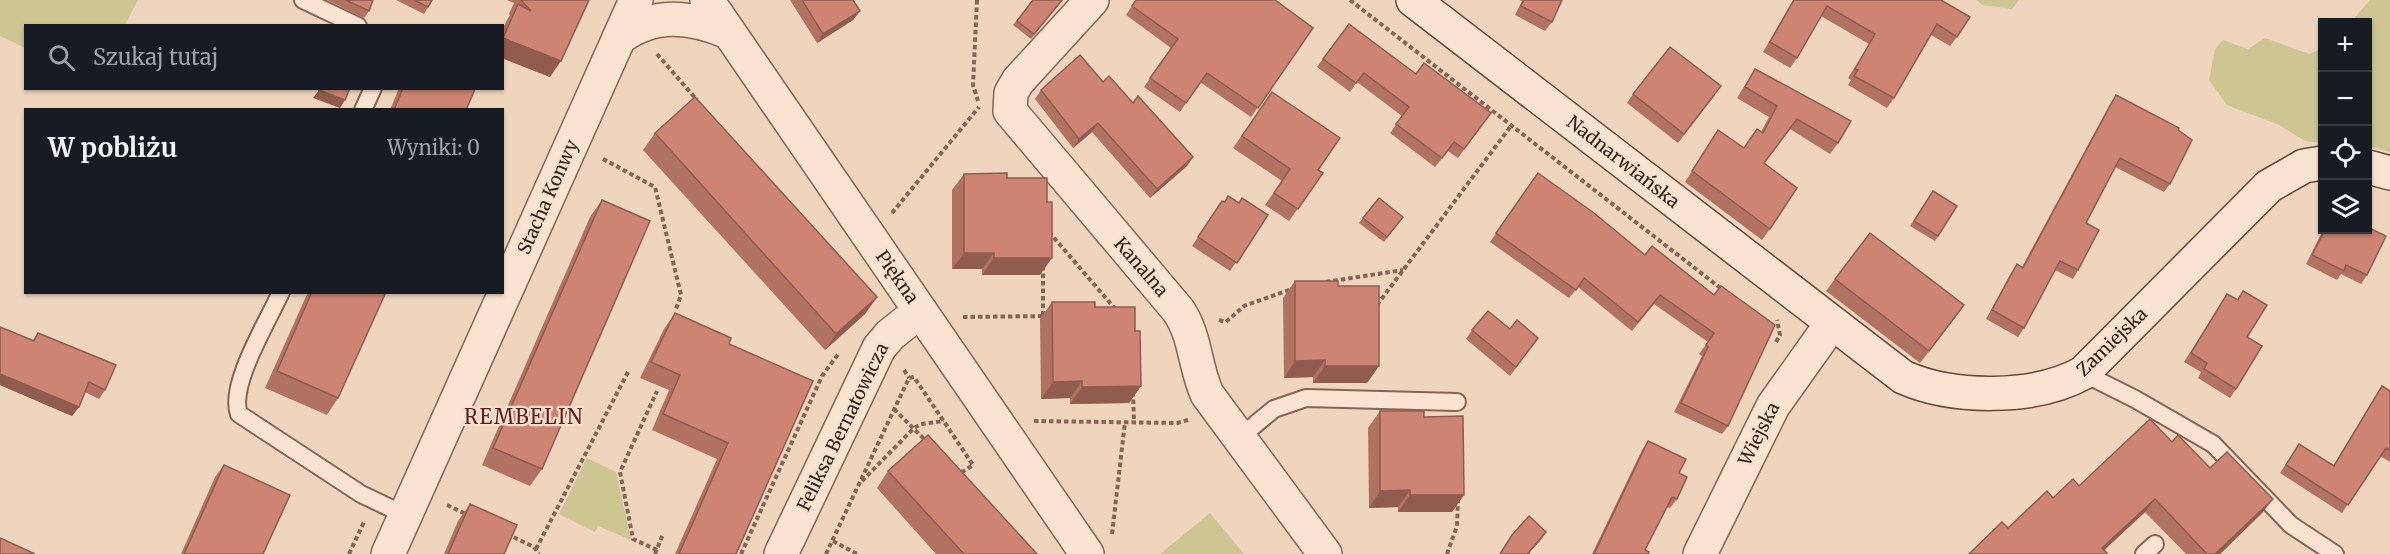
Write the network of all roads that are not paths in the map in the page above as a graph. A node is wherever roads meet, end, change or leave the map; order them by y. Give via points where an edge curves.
1 (303, 0) edge
2 (707, 0) edge
3 (1092, 0) edge
4 (1413, 0) edge
5 (628, 23) edge
6 (354, 24) edge
7 (728, 32) junction
8 (371, 90) edge
9 (364, 108) edge
10 (2318, 164) edge
11 (2372, 168) edge
12 (2390, 173) edge
13 (279, 294) edge
14 (920, 311) junction
15 (1832, 323) junction
16 (2083, 374) junction
17 (1457, 402) dead end
18 (1239, 438) junction
19 (405, 515) junction
20 (1099, 546) edge
21 (388, 554) edge
22 (782, 554) edge
23 (1325, 554) edge
24 (1700, 554) edge
25 (2335, 554) edge

1 - 6 lane
2 - 7 street, Piękna
3 - 18 street, Kanalna via 1018,81 1011,93 1010,111 1186,321 1207,394
4 - 15 street, Nadnarwiańska
5 - 7 street via 670,18 695,20
5 - 19 street, Stacha Konwy
7 - 14 street, Piękna
8 - 9 lane
10 - 16 street, Zamiejska via 2304,166 2269,186
11 - 12 street
13 - 19 lane via 241,380 235,404 239,414 362,494
14 - 20 street, Piękna
14 - 22 street, Feliksa Bernatowicza via 884,340
15 - 16 street, Zamiejska via 1903,377 1923,386 2021,391 2059,385
15 - 24 street, Wiejska via 1773,406
16 - 25 lane via 2213,444 2291,525
17 - 18 lane via 1306,398 1274,409
18 - 23 street, Kanalna
19 - 21 street, Stacha Konwy

